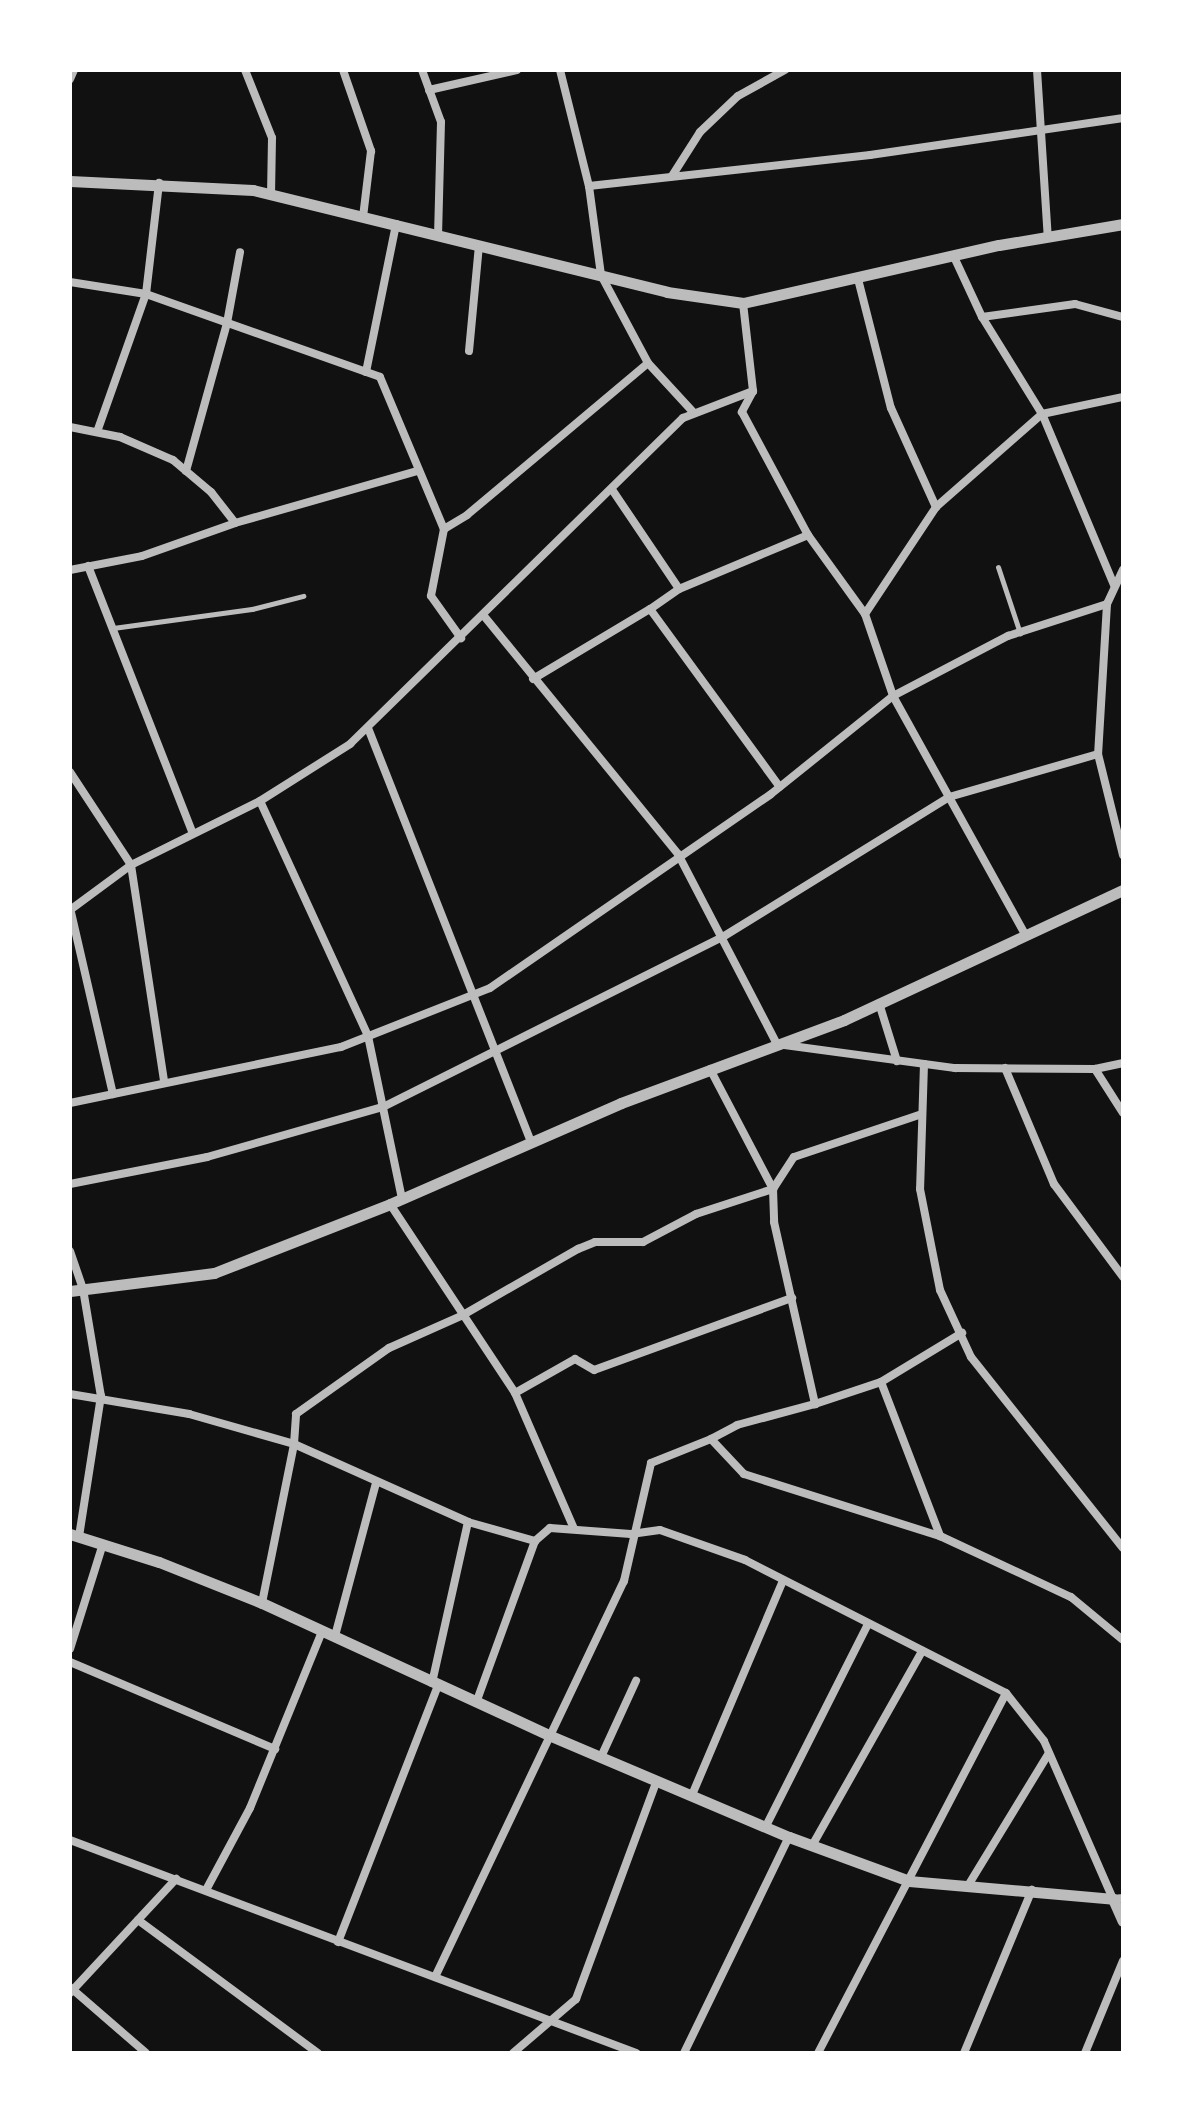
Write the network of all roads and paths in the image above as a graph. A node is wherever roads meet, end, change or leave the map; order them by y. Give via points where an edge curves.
1 (74, 70) edge
2 (245, 70) edge
3 (343, 70) edge
4 (422, 70) edge
5 (517, 70) edge
6 (560, 70) edge
7 (785, 70) edge
8 (1037, 70) edge
9 (70, 79) edge
10 (429, 90) junction
11 (1123, 118) edge
12 (1043, 131) junction
13 (672, 176) junction
14 (70, 181) edge
15 (159, 183) junction
16 (589, 186) junction
17 (271, 195) junction
18 (363, 217) junction
19 (396, 224) junction
20 (1123, 224) edge
21 (438, 235) junction
22 (1048, 238) junction
23 (479, 245) junction
24 (240, 252) dead end
25 (954, 257) junction
26 (601, 275) junction
27 (858, 279) junction
28 (70, 282) edge
29 (146, 294) junction
30 (743, 303) junction
31 (982, 317) junction
32 (1123, 317) edge
33 (227, 323) junction
34 (469, 351) dead end
35 (648, 363) junction
36 (366, 372) junction
37 (753, 391) junction
38 (1123, 397) edge
39 (694, 413) junction
40 (1042, 414) junction
41 (70, 427) edge
42 (97, 432) junction
43 (186, 471) junction
44 (417, 471) junction
45 (613, 491) junction
46 (936, 507) junction
47 (235, 523) junction
48 (444, 529) junction
49 (808, 535) junction
50 (88, 566) junction
51 (998, 567) dead end
52 (1123, 569) edge
53 (70, 570) edge
54 (1114, 585) junction
55 (679, 589) junction
56 (303, 596) dead end
57 (1107, 604) junction
58 (650, 609) junction
59 (865, 614) junction
60 (484, 616) junction
61 (112, 628) junction
62 (1020, 633) junction
63 (461, 638) junction
64 (533, 679) junction
65 (893, 696) junction
66 (368, 728) junction
67 (1098, 754) junction
68 (70, 772) edge
69 (780, 787) junction
70 (949, 797) junction
71 (260, 801) junction
72 (192, 831) junction
73 (678, 854) junction
74 (1123, 855) edge
75 (131, 865) junction
76 (1123, 890) edge
77 (70, 909) edge
78 (1026, 936) junction
79 (721, 938) junction
80 (475, 991) junction
81 (879, 1003) junction
82 (368, 1036) junction
83 (777, 1044) junction
84 (491, 1050) junction
85 (897, 1061) junction
86 (1123, 1063) edge
87 (924, 1064) junction
88 (1005, 1068) junction
89 (710, 1069) junction
90 (1095, 1069) junction
91 (164, 1080) junction
92 (113, 1094) junction
93 (70, 1103) edge
94 (383, 1107) junction
95 (1123, 1113) edge
96 (922, 1114) junction
97 (530, 1140) junction
98 (70, 1184) edge
99 (773, 1189) junction
100 (396, 1202) junction
101 (70, 1251) edge
102 (1123, 1277) edge
103 (83, 1289) junction
104 (70, 1291) edge
105 (792, 1298) junction
106 (463, 1315) junction
107 (962, 1333) junction
108 (881, 1382) junction
109 (515, 1393) junction
110 (70, 1394) edge
111 (101, 1396) junction
112 (815, 1404) junction
113 (711, 1439) junction
114 (294, 1444) junction
115 (376, 1483) junction
116 (468, 1522) junction
117 (574, 1529) junction
118 (631, 1534) junction
119 (74, 1536) edge
120 (940, 1536) junction
121 (535, 1541) junction
122 (103, 1544) junction
123 (1123, 1548) edge
124 (783, 1581) junction
125 (262, 1603) junction
126 (868, 1624) junction
127 (322, 1632) junction
128 (335, 1636) junction
129 (1123, 1640) edge
130 (70, 1649) edge
131 (922, 1651) junction
132 (70, 1662) edge
133 (636, 1681) dead end
134 (435, 1685) junction
135 (1006, 1693) junction
136 (476, 1703) junction
137 (551, 1736) junction
138 (275, 1749) junction
139 (1049, 1753) junction
140 (601, 1757) junction
141 (657, 1780) junction
142 (692, 1795) junction
143 (766, 1826) junction
144 (789, 1837) junction
145 (70, 1840) edge
146 (813, 1844) junction
147 (176, 1879) junction
148 (909, 1881) junction
149 (969, 1884) junction
150 (206, 1890) junction
151 (1032, 1890) junction
152 (1118, 1899) edge
153 (138, 1920) junction
154 (1123, 1921) edge
155 (338, 1942) junction
156 (1123, 1961) edge
157 (435, 1977) junction
158 (71, 1990) edge
159 (553, 2020) junction
160 (146, 2053) edge
161 (318, 2053) edge
162 (513, 2053) edge
163 (636, 2053) edge
164 (684, 2053) edge
165 (818, 2053) edge
166 (964, 2053) edge
167 (1085, 2053) edge

1 - 9 street
2 - 17 street via 272,138
3 - 18 street via 371,151
4 - 10 street
5 - 10 street
6 - 16 street
7 - 13 street via 738,96 700,132
8 - 12 street
10 - 21 street via 441,122
11 - 12 street
12 - 13 street
12 - 22 street
13 - 16 street
14 - 15 street
15 - 17 street
15 - 29 street
16 - 26 street
17 - 18 street
18 - 19 street
19 - 21 street
19 - 36 street
20 - 22 street
21 - 23 street
22 - 25 street
23 - 26 street
23 - 34 street
24 - 33 street
25 - 27 street
25 - 31 street
26 - 30 street
26 - 35 street
27 - 30 street
27 - 46 street via 891,408
28 - 29 street
29 - 33 street
29 - 42 street
30 - 37 street
31 - 32 street via 1075,304
31 - 40 street
33 - 36 street
33 - 43 street
35 - 39 street
35 - 48 street
36 - 44 street via 380,377
37 - 39 street
37 - 49 street via 742,412
38 - 40 street
39 - 45 street via 683,418
40 - 46 street
40 - 54 street
41 - 42 street
42 - 43 street via 173,460
43 - 47 street
44 - 47 street
44 - 48 street
45 - 55 street
45 - 60 street
46 - 59 street
47 - 50 street via 142,556
48 - 63 street via 431,596
49 - 55 street
49 - 59 street
50 - 53 street
50 - 61 street
51 - 62 lane
52 - 54 street
54 - 57 street
55 - 58 street
56 - 61 lane via 252,609
57 - 62 street
57 - 67 street
58 - 64 street
58 - 69 street
59 - 65 street
60 - 63 street
60 - 64 street
61 - 72 street
62 - 65 street
63 - 66 street
64 - 73 street
65 - 69 street
65 - 70 street
66 - 71 street
66 - 80 street
67 - 70 street
67 - 74 street
68 - 75 street
69 - 73 street
70 - 78 street
70 - 79 street
71 - 72 street
71 - 82 street
72 - 75 street
73 - 79 street
73 - 80 street via 490,988
75 - 77 street
75 - 91 street
76 - 78 street
77 - 92 street
78 - 81 street
79 - 83 street
79 - 84 street
80 - 82 street
80 - 84 street
81 - 83 street
81 - 85 street
82 - 91 street via 341,1047
82 - 94 street
83 - 85 street
83 - 89 street
84 - 94 street
84 - 97 street
85 - 87 street
86 - 90 street
87 - 88 street
87 - 96 street
88 - 90 street
88 - 102 street via 1054,1184
89 - 97 street
89 - 99 street
90 - 95 street
91 - 92 street
92 - 93 street
94 - 98 street via 207,1157
94 - 100 street
96 - 99 street via 794,1157
96 - 107 street via 920,1189 940,1290
97 - 100 street
99 - 105 street via 774,1222
99 - 106 street via 696,1214 643,1242 586,1245
100 - 103 street via 214,1273
100 - 106 street
101 - 103 street
103 - 104 street
103 - 111 street
105 - 109 street via 594,1370 575,1359
105 - 112 street
106 - 109 street
106 - 114 street via 389,1348 296,1414
107 - 108 street
107 - 123 street via 971,1357
108 - 112 street
108 - 120 street
109 - 117 street
110 - 111 street
111 - 114 street
111 - 119 street
112 - 113 street via 737,1425
113 - 118 street via 651,1463
113 - 120 street via 744,1474
114 - 115 street
114 - 125 street
115 - 116 street
115 - 128 street
116 - 121 street
116 - 134 street
117 - 118 street
117 - 121 street via 550,1528
118 - 124 street via 660,1530 745,1560
118 - 137 street via 624,1581
119 - 122 street
120 - 129 street via 1071,1597
121 - 136 street
122 - 125 street
122 - 130 street
124 - 126 street
124 - 142 street
125 - 127 street
126 - 131 street
126 - 143 street
127 - 128 street
127 - 138 street
128 - 134 street
131 - 135 street
131 - 146 street
132 - 138 street
133 - 140 street
134 - 136 street
134 - 155 street
135 - 139 street
135 - 148 street
136 - 137 street
137 - 140 street
137 - 157 street
138 - 150 street
139 - 149 street
139 - 152 street
140 - 141 street
141 - 142 street
141 - 159 street via 576,1999
142 - 143 street
143 - 144 street
144 - 146 street
144 - 164 street
145 - 147 street
146 - 148 street
147 - 150 street
147 - 153 street
148 - 149 street
148 - 165 street
149 - 151 street
150 - 155 street
151 - 152 street
151 - 166 street
152 - 154 street
153 - 158 street
153 - 161 street
155 - 157 street
156 - 167 street
157 - 159 street
158 - 160 street
159 - 162 street
159 - 163 street

